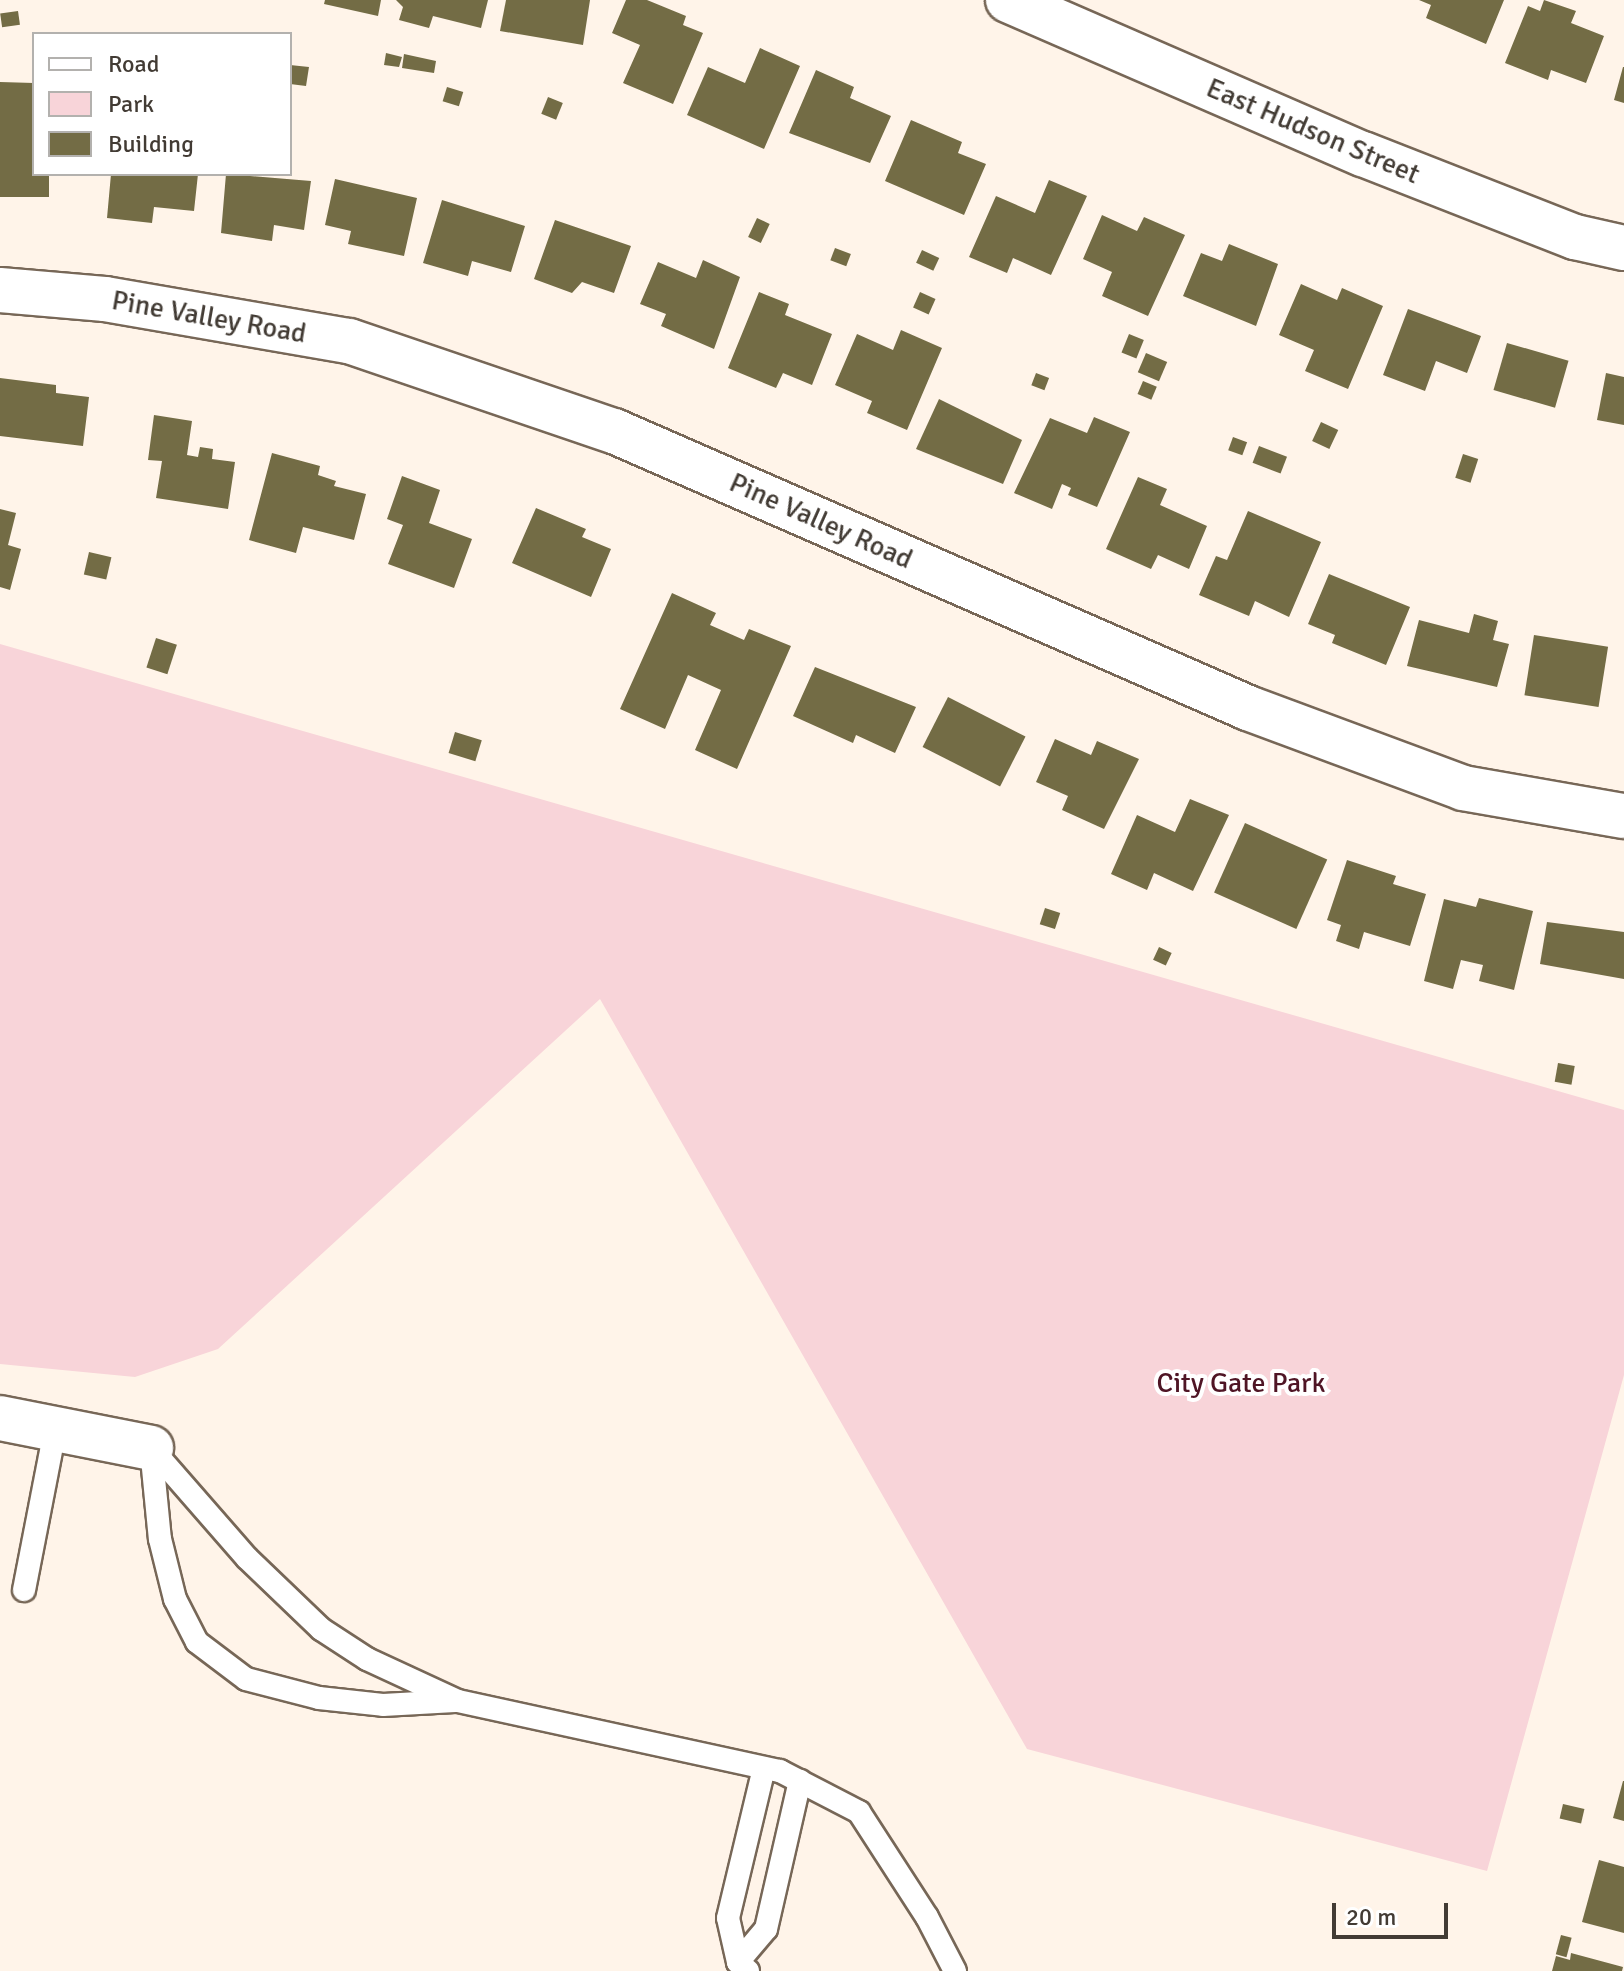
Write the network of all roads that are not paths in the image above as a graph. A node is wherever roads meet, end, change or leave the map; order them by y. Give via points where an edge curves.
1 (1008, 0) edge
2 (1624, 248) edge
3 (0, 290) edge
4 (1624, 816) edge
5 (0, 1418) edge
6 (55, 1431) junction
7 (151, 1448) junction
8 (24, 1590) dead end
9 (458, 1701) junction
10 (764, 1768) junction
11 (800, 1781) junction
12 (743, 1967) edge
13 (955, 1971) edge

1 - 2 street, East Hudson Street via 1363,154 1575,237
3 - 4 street, Pine Valley Road via 105,299 349,341 614,431 1248,708 1449,783
5 - 6 street
6 - 7 street
6 - 8 lane
7 - 9 lane via 247,1558 321,1629 367,1659
7 - 9 lane via 160,1539 175,1599 197,1642 246,1679 319,1698 383,1705
9 - 10 lane
10 - 11 lane
10 - 12 lane via 728,1918
11 - 12 lane via 766,1929
11 - 13 lane via 859,1812

